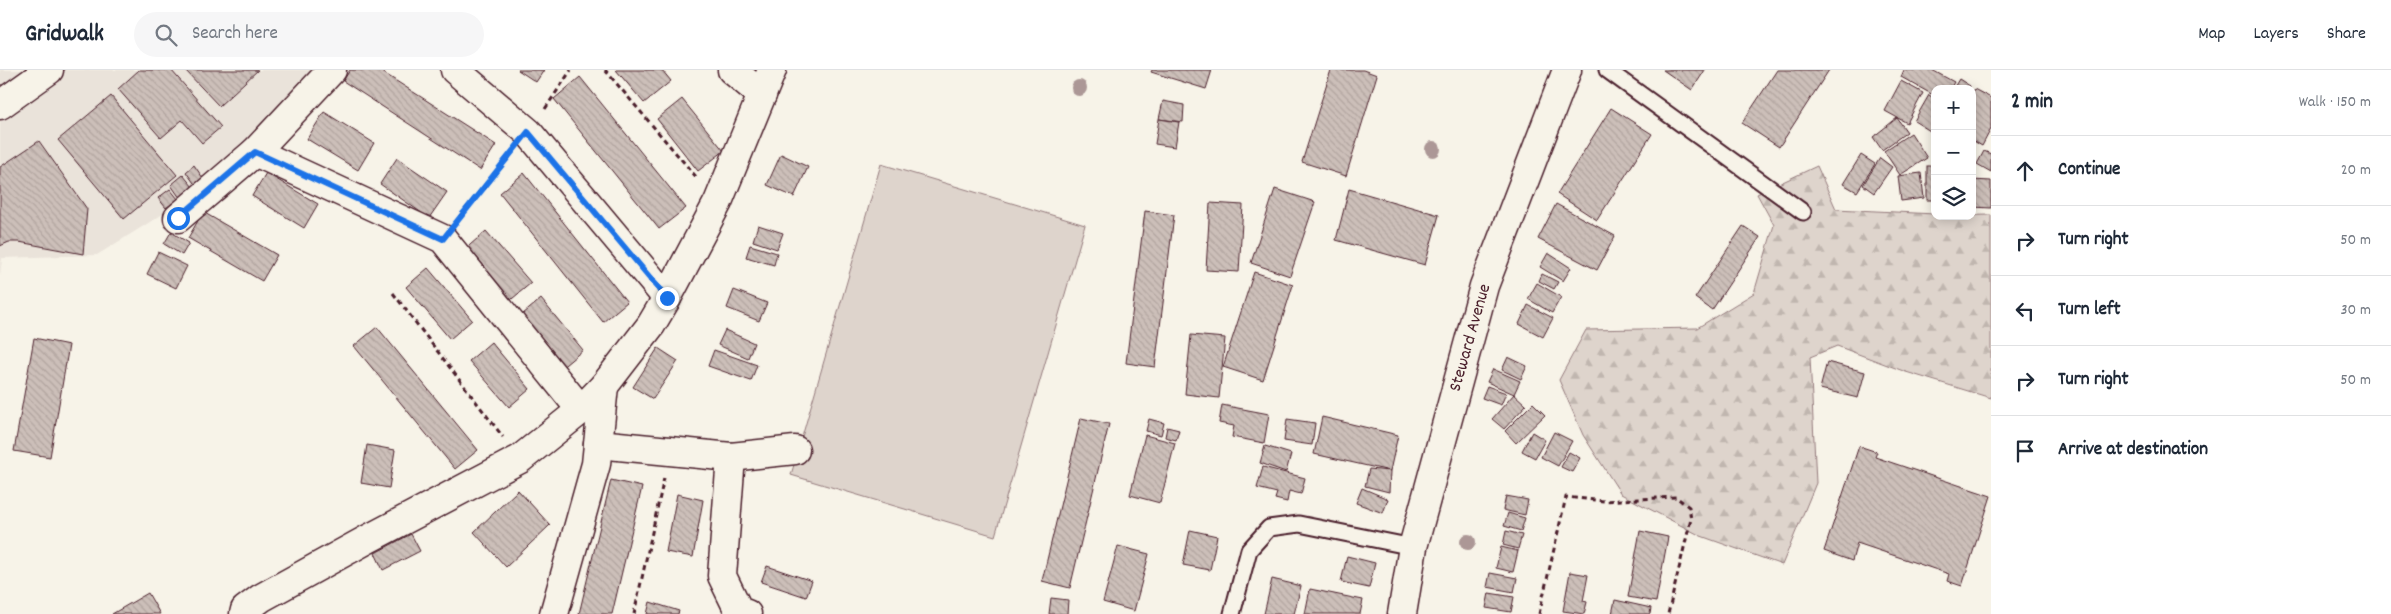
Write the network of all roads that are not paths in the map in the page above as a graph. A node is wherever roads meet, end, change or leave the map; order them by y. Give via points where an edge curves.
1 (49, 70) edge
2 (332, 70) edge
3 (455, 70) edge
4 (732, 70) edge
5 (772, 70) edge
6 (1567, 70) edge
7 (1607, 70) edge
8 (762, 95) junction
9 (0, 105) edge
10 (255, 152) junction
11 (1803, 212) dead end
12 (178, 218) dead end
13 (667, 298) junction
14 (604, 386) junction
15 (581, 410) junction
16 (598, 444) junction
17 (795, 450) dead end
18 (731, 457) junction
19 (1413, 547) junction
20 (244, 614) edge
21 (554, 614) edge
22 (748, 614) edge
23 (1232, 614) edge
24 (1402, 614) edge

1 - 9 street
2 - 10 street
3 - 13 street via 528,132
4 - 8 street
5 - 8 street
6 - 19 street, Steward Avenue via 1484,286
7 - 11 lane
8 - 13 street via 718,202
10 - 12 street
10 - 15 street via 443,239
13 - 14 street via 651,325
14 - 15 street
14 - 16 street
15 - 20 street via 520,459 261,598
16 - 18 street
16 - 21 street via 596,464
17 - 18 street
18 - 22 street via 722,576 739,611
19 - 23 lane via 1299,524 1268,528 1249,550
19 - 24 street, Steward Avenue

